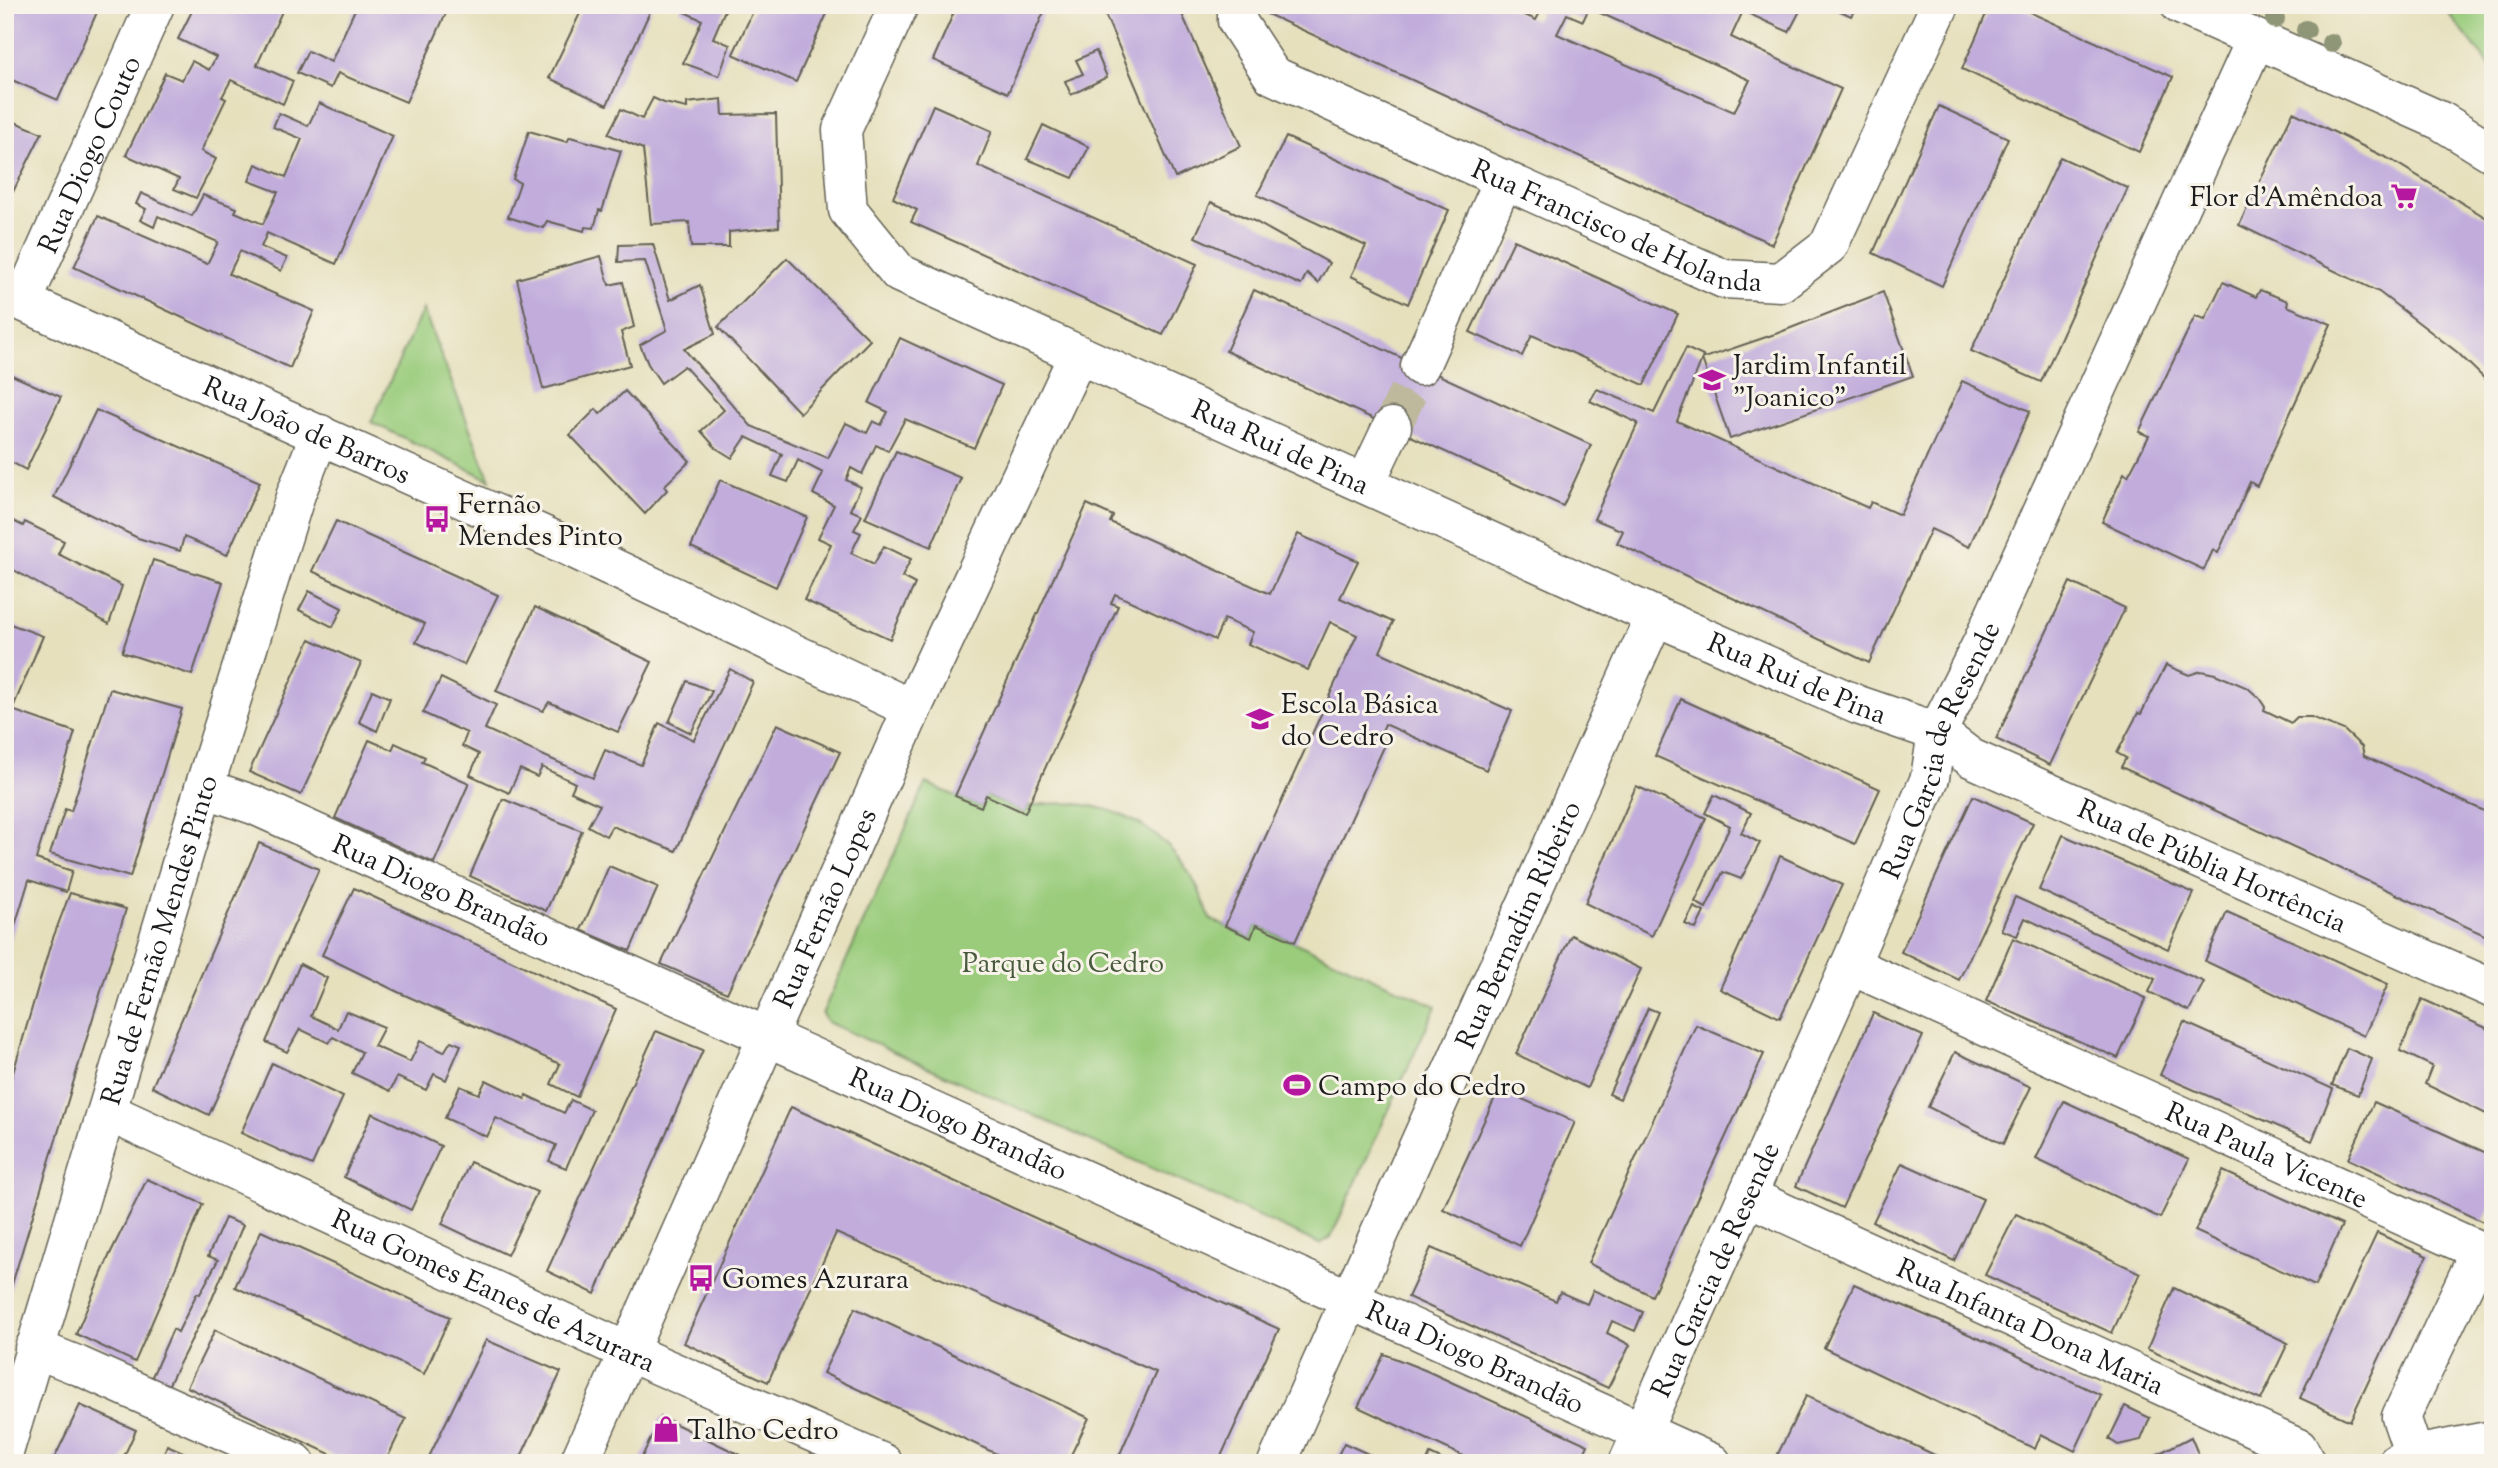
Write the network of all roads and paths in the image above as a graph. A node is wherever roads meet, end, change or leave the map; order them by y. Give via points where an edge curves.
1 (155, 5) edge
2 (899, 5) edge
3 (1237, 5) edge
4 (1940, 5) edge
5 (2179, 5) edge
6 (2256, 39) junction
7 (2493, 153) edge
8 (1504, 178) junction
9 (14, 298) edge
10 (1078, 355) junction
11 (1420, 366) tunnel mouth
12 (1392, 427) tunnel mouth
13 (320, 435) junction
14 (1366, 484) junction
15 (1655, 616) junction
16 (912, 709) junction
17 (1937, 733) junction
18 (204, 788) junction
19 (1850, 965) junction
20 (2493, 989) edge
21 (767, 1037) junction
22 (108, 1112) junction
23 (1746, 1196) junction
24 (1349, 1299) junction
25 (34, 1348) junction
26 (628, 1352) junction
27 (2493, 1440) edge
28 (1635, 1447) edge
29 (5, 1449) edge
30 (845, 1455) edge
31 (2406, 1459) edge
32 (296, 1463) edge
33 (579, 1463) edge
34 (883, 1463) edge
35 (1277, 1463) edge
36 (1712, 1463) edge
37 (2307, 1463) edge

1 - 9 street, Rua Diogo Couto
2 - 10 street, Rua Rui de Pina via 842,130 848,210 899,273
3 - 8 street, Rua Francisco de Holanda via 1237,21 1272,75
4 - 8 street, Rua Francisco de Holanda via 1829,245 1781,282 1724,279
5 - 6 street
6 - 7 street via 2441,121
6 - 17 street, Rua Garcia de Resende
8 - 11 street
9 - 13 street, Rua João de Barros
10 - 14 street, Rua Rui de Pina
10 - 16 street, Rua Fernão Lopes
12 - 14 street
13 - 16 street, Rua João de Barros
13 - 18 street, Rua de Fernão Mendes Pinto via 296,494
14 - 15 street, Rua Rui de Pina
15 - 17 street, Rua Rui de Pina via 1858,705
15 - 24 street, Rua Bernadim Ribeiro
16 - 21 street, Rua Fernão Lopes
17 - 19 street, Rua Garcia de Resende via 1930,778
17 - 20 street, Rua de Públia Hortência via 1971,758
18 - 21 street, Rua Diogo Brandão via 254,805
18 - 22 street, Rua de Fernão Mendes Pinto
19 - 23 street, Rua Garcia de Resende
19 - 31 street, Rua Paula Vicente via 2480,1251 2401,1417
21 - 24 street, Rua Diogo Brandão
21 - 26 street, Rua Fernão Lopes
22 - 25 street, Rua de Fernão Mendes Pinto
22 - 26 street, Rua Gomes Eanes de Azurara
23 - 28 street, Rua Garcia de Resende
23 - 37 street, Rua Infanta Dona Maria via 2298,1448
24 - 28 street, Rua Diogo Brandão
24 - 35 street, Rua Bernadim Ribeiro
25 - 29 street, Rua de Fernão Mendes Pinto
25 - 32 street
26 - 30 street, Rua Gomes Eanes de Azurara
26 - 33 street, Rua Fernão Lopes
27 - 31 street
28 - 36 street, Rua Diogo Brandão
30 - 34 street, Rua Gomes Eanes de Azurara

